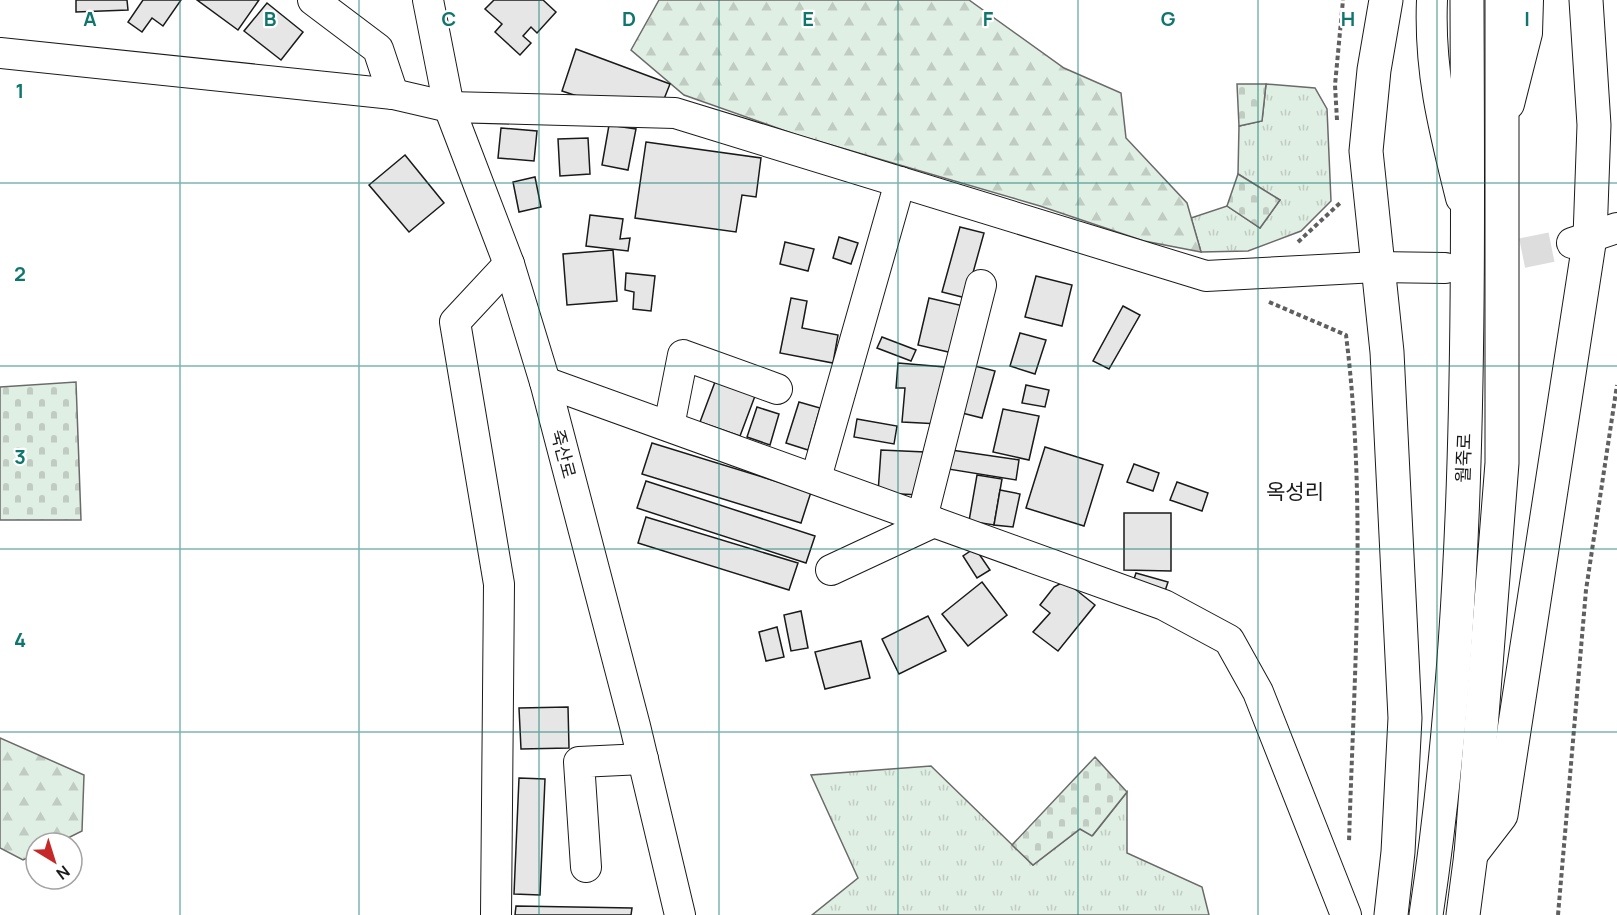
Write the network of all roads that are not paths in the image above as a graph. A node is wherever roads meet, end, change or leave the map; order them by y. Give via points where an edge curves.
1 (313, 0) edge
2 (428, 0) edge
3 (1386, 0) edge
4 (1432, 0) edge
5 (1467, 0) edge
6 (1502, 0) edge
7 (1528, 0) edge
8 (1586, 0) edge
9 (0, 53) edge
10 (393, 94) junction
11 (449, 107) junction
12 (1503, 127) junction
13 (900, 183) junction
14 (1468, 224) junction
15 (1593, 236) edge
16 (509, 264) junction
17 (1376, 267) junction
18 (1445, 268) tunnel mouth
19 (981, 285) dead end
20 (544, 382) junction
21 (777, 389) dead end
22 (669, 426) junction
23 (816, 478) junction
24 (928, 520) junction
25 (831, 570) dead end
26 (643, 759) junction
27 (1471, 854) junction
28 (586, 867) dead end
29 (496, 915) edge
30 (680, 915) edge
31 (1346, 915) edge
32 (1391, 915) edge
33 (1426, 915) edge
34 (1463, 915) edge

1 - 10 street via 378,49
2 - 11 street, 죽산로
3 - 17 main road via 1366,151
4 - 14 street via 1438,109
5 - 14 main road, 월죽로
6 - 12 main road, 월죽로
7 - 12 street via 1527,33
8 - 15 main road via 1594,125
9 - 10 street
10 - 11 street
11 - 13 street via 675,112
11 - 16 street, 죽산로
12 - 27 main road, 월죽로 via 1502,463
13 - 17 street via 1206,276
13 - 23 street
14 - 33 main road, 월죽로 via 1464,464 1455,653
15 - 27 main road via 1501,815
16 - 20 street, 죽산로
16 - 29 street via 455,322 499,584
17 - 18 street
17 - 32 main road via 1388,363 1405,718
19 - 24 street
20 - 22 street
20 - 26 street, 죽산로
21 - 22 street via 683,355
22 - 23 street
23 - 24 street
24 - 25 street
24 - 31 street via 1164,605 1229,640 1258,692
26 - 28 street via 579,762
26 - 30 street, 죽산로
27 - 34 main road, 월죽로

